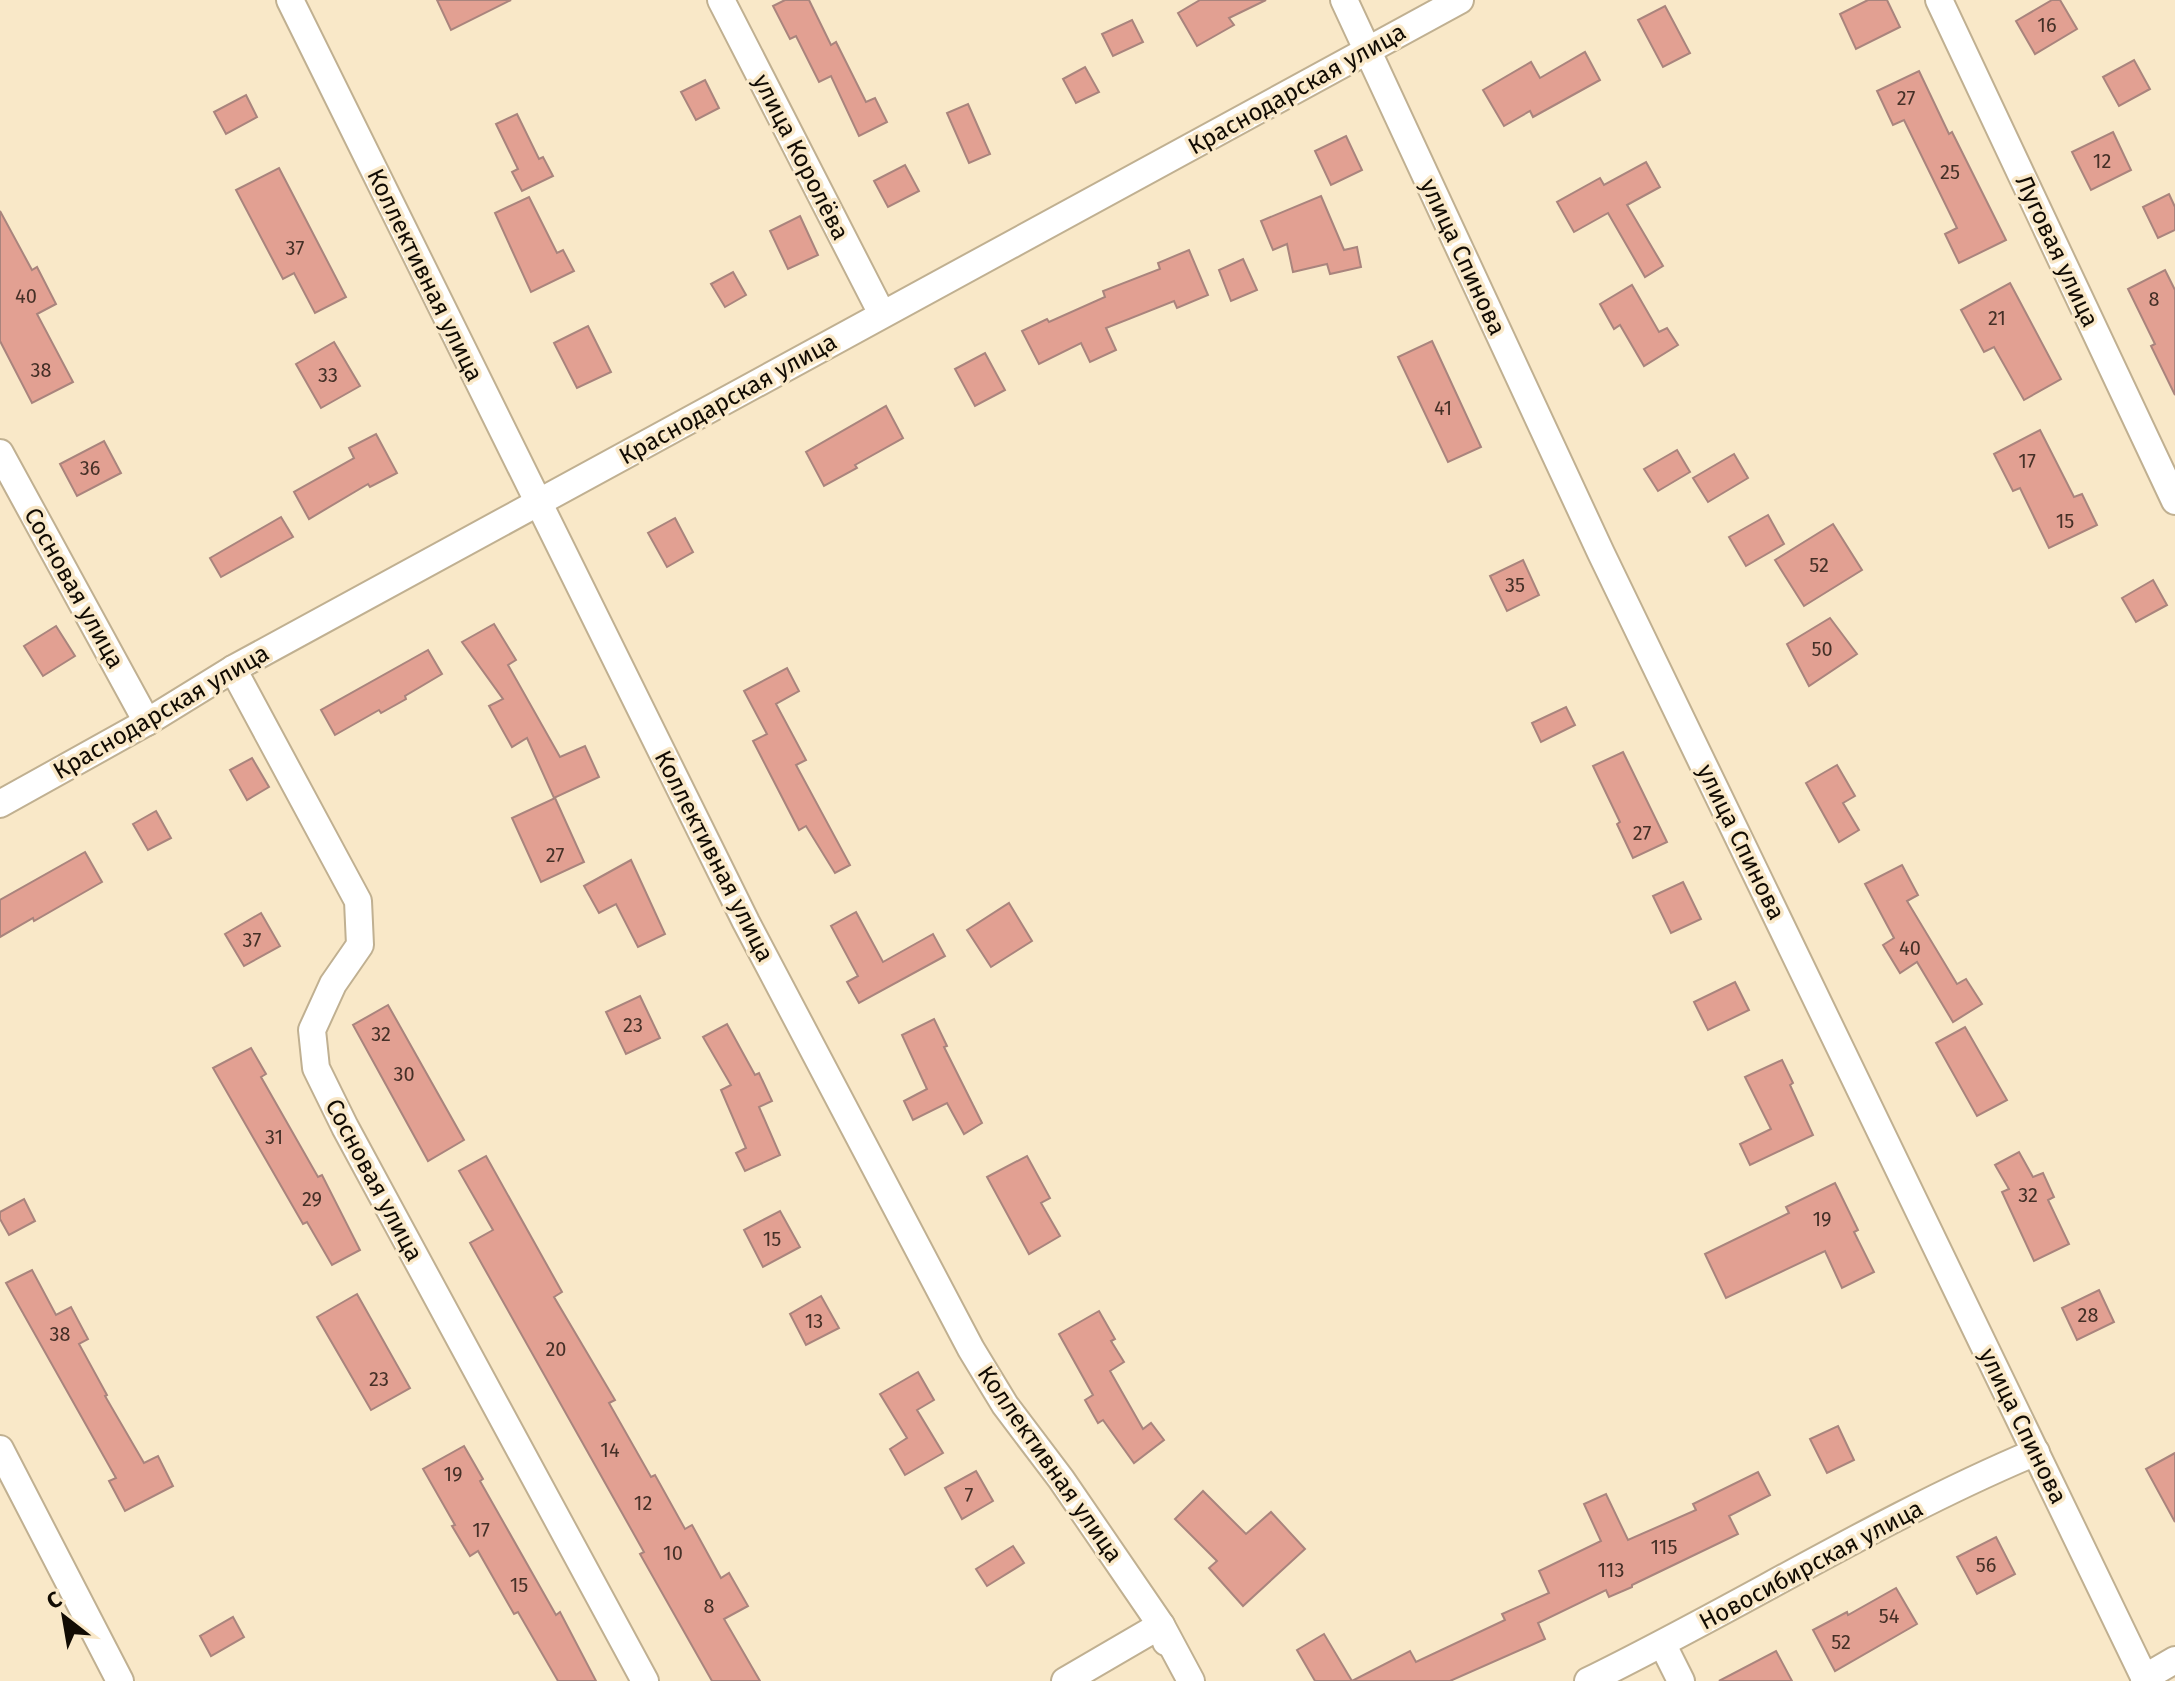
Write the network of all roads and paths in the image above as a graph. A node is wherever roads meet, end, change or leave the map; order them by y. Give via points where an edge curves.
1 (290, 0) edge
2 (721, 0) edge
3 (1344, 0) edge
4 (1460, 0) edge
5 (1939, 0) edge
6 (1367, 51) junction
7 (882, 314) junction
8 (0, 453) edge
9 (2175, 501) edge
10 (537, 503) junction
11 (233, 669) junction
12 (147, 722) junction
13 (0, 804) edge
14 (0, 1449) edge
15 (2036, 1452) junction
16 (1161, 1625) junction
17 (1663, 1645) junction
18 (2175, 1660) edge
19 (2145, 1680) edge
20 (120, 1681) edge
21 (645, 1681) edge
22 (1065, 1681) edge
23 (1180, 1681) edge
24 (1191, 1681) edge
25 (1588, 1681) edge
26 (1681, 1681) edge

1 - 10 street, Коллективная улица
2 - 7 street, улица Королёва
3 - 6 street, улица Спинова
4 - 6 street, Краснодарская улица
5 - 9 street, Луговая улица
6 - 7 street, Краснодарская улица
6 - 15 street, улица Спинова via 1601,553
7 - 10 street, Краснодарская улица
8 - 12 street, Сосновая улица
10 - 11 street, Краснодарская улица
10 - 16 street, Коллективная улица via 746,922 971,1349
11 - 12 street, Краснодарская улица
11 - 21 street, Сосновая улица via 358,901 360,945 333,984 312,1030 316,1068
12 - 13 street, Краснодарская улица
14 - 20 street
15 - 17 street, Новосибирская улица via 1972,1479
15 - 19 street, улица Спинова
16 - 22 street
16 - 23 street
16 - 24 street, Коллективная улица
17 - 25 street, Новосибирская улица
17 - 26 street
18 - 19 street

